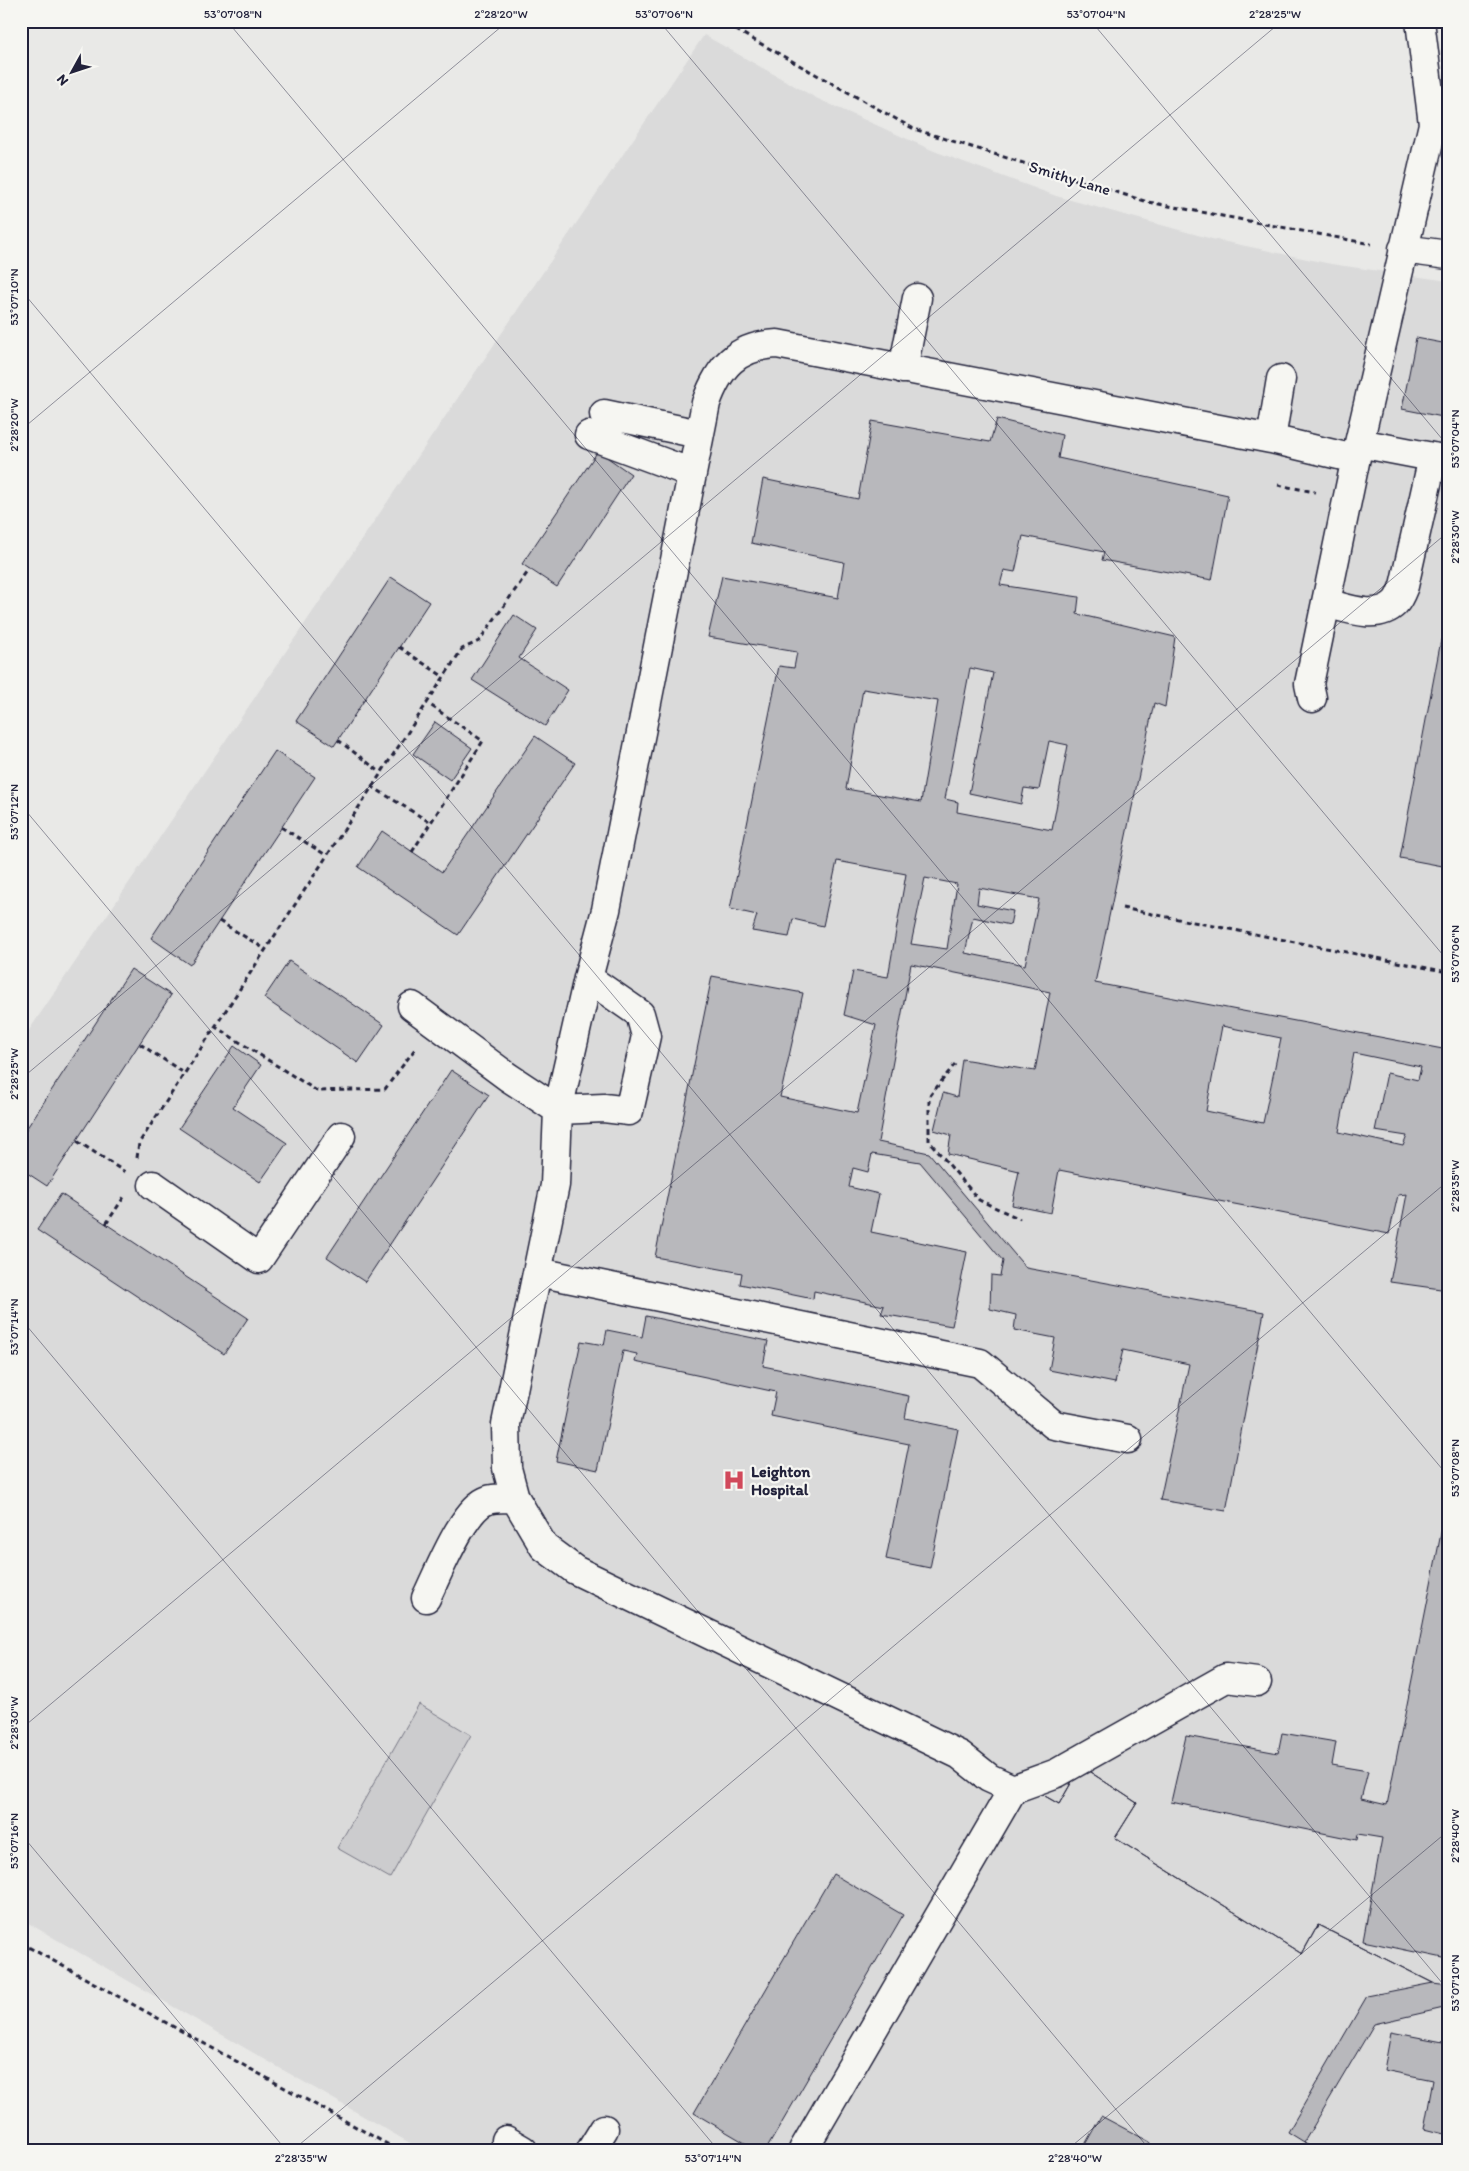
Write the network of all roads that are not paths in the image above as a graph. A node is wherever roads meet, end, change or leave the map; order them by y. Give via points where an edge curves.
1 (1420, 21) edge
2 (1448, 99) edge
3 (1432, 124) junction
4 (1403, 249) junction
5 (1448, 255) edge
6 (917, 298) dead end
7 (902, 369) junction
8 (1281, 379) dead end
9 (699, 434) junction
10 (1270, 439) junction
11 (1357, 451) junction
12 (1440, 459) edge
13 (692, 473) junction
14 (1326, 603) junction
15 (1307, 693) dead end
16 (588, 978) junction
17 (412, 1006) dead end
18 (558, 1110) junction
19 (341, 1136) dead end
20 (153, 1184) dead end
21 (538, 1272) junction
22 (1128, 1439) dead end
23 (516, 1498) junction
24 (426, 1598) dead end
25 (1257, 1682) dead end
26 (1013, 1789) junction
27 (803, 2150) edge

1 - 3 street
2 - 3 street
3 - 4 street
4 - 5 street
4 - 11 street
6 - 7 street
7 - 9 street via 776,344 759,345 746,350 721,370 706,403
7 - 10 street
8 - 10 street
9 - 13 street
9 - 13 street via 597,425
10 - 11 street
11 - 12 street
11 - 14 street
12 - 14 street via 1404,586 1395,603 1379,612
13 - 16 street via 606,910
14 - 15 street
16 - 18 street
16 - 18 street via 640,1014 646,1036 629,1110
17 - 18 street
18 - 21 street via 555,1185
19 - 20 street via 259,1259
21 - 22 street via 980,1362 1054,1425
21 - 23 street via 506,1424 507,1468
23 - 24 street via 488,1499 476,1506 463,1522
23 - 26 street via 544,1547 575,1570 960,1755 989,1778
25 - 26 street via 1226,1678 1057,1774
26 - 27 street

